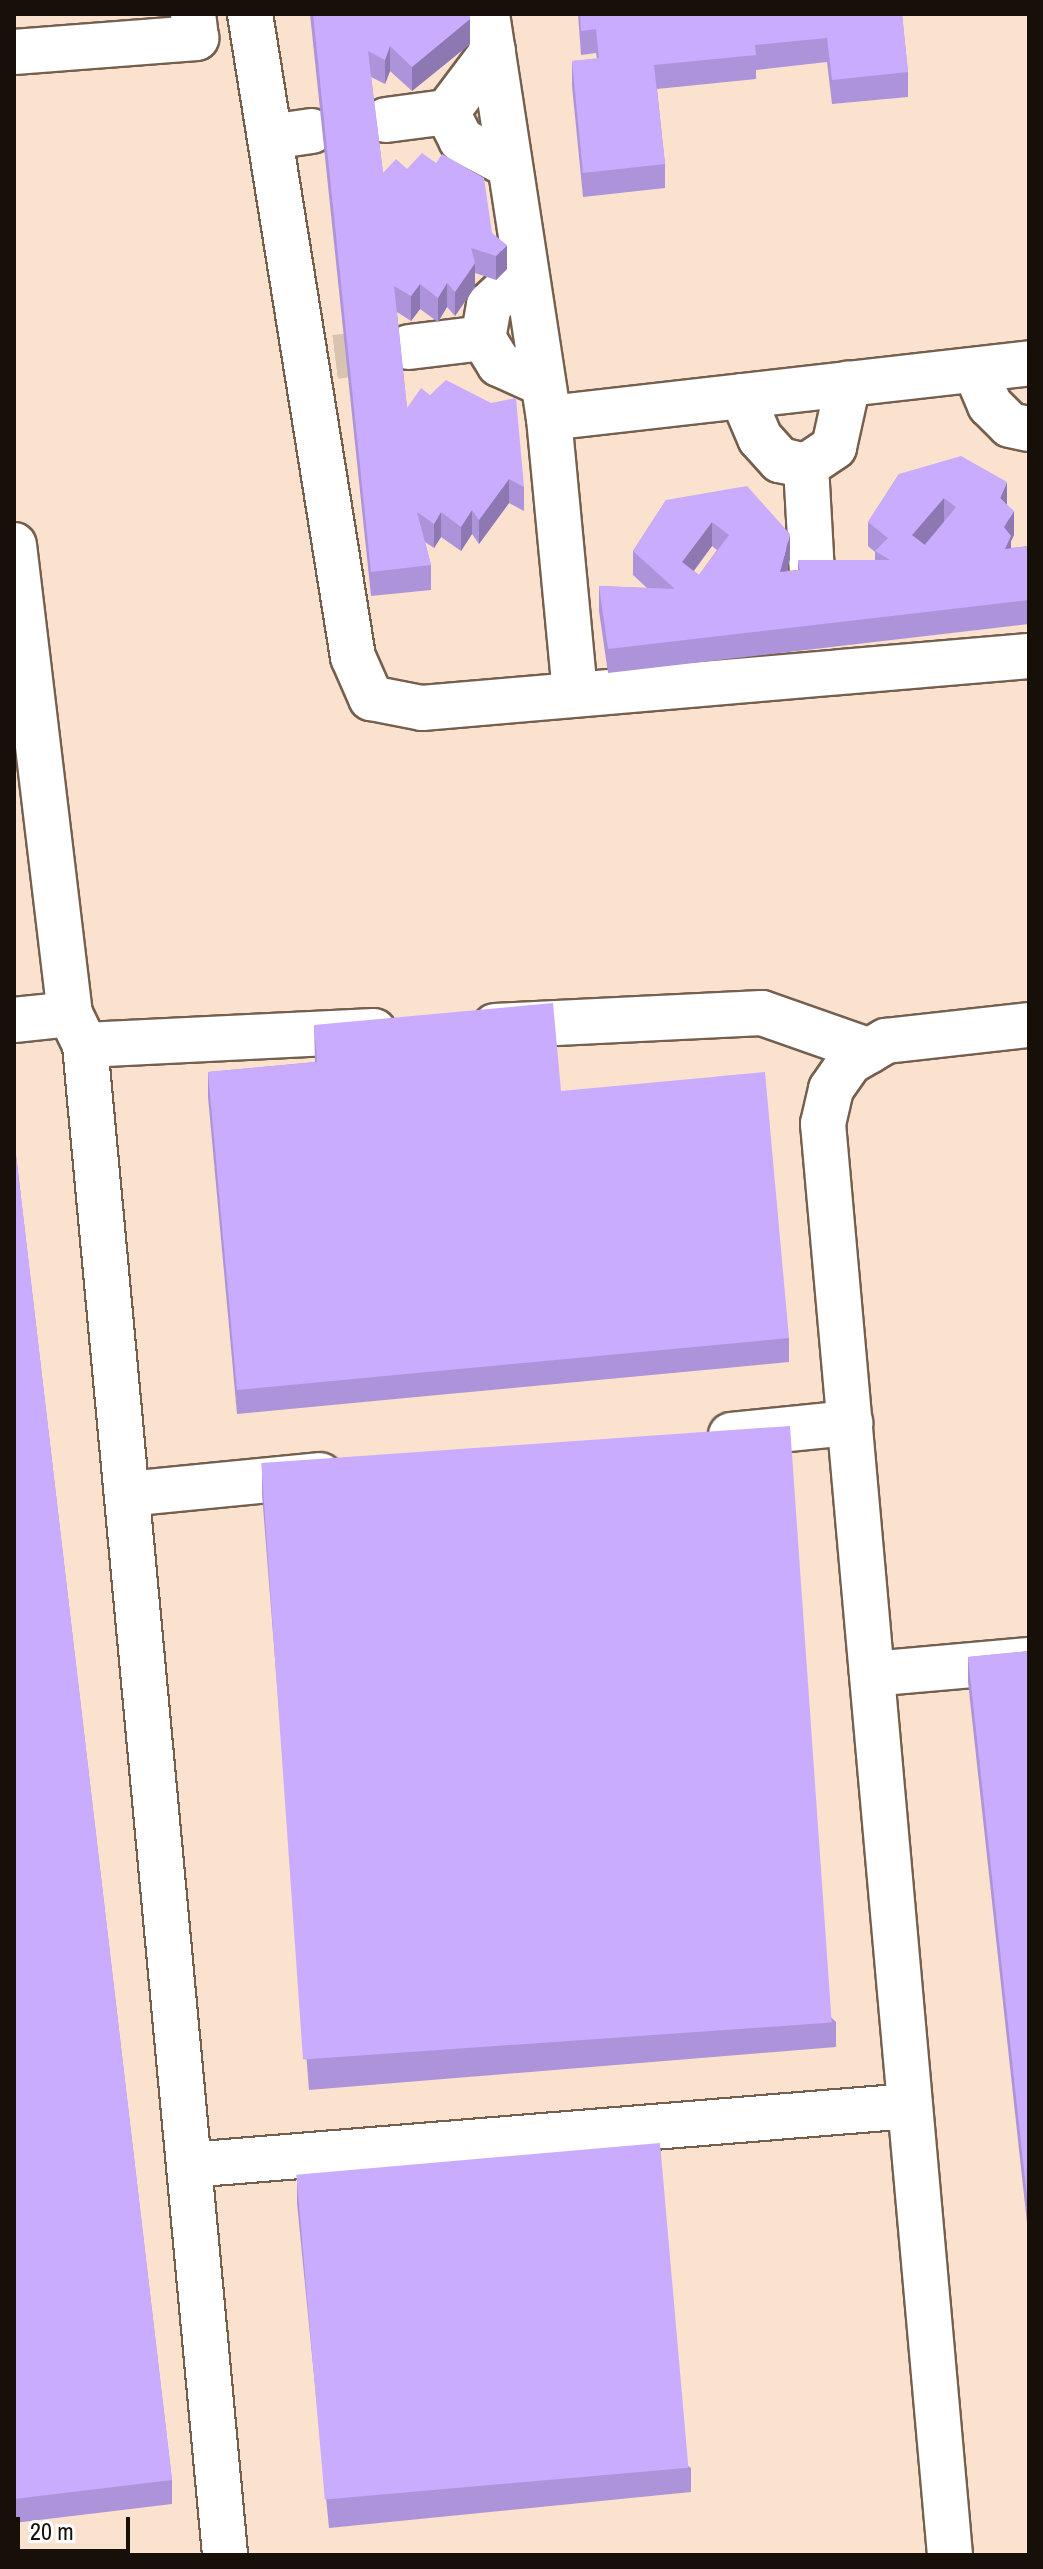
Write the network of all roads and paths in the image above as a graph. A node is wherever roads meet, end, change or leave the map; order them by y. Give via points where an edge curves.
1 (193, 14) edge
2 (250, 14) edge
3 (490, 32) edge
4 (14, 52) edge
5 (447, 112) junction
6 (386, 120) dead end
7 (312, 131) dead end
8 (270, 137) junction
9 (510, 166) junction
10 (526, 271) junction
11 (483, 338) junction
12 (409, 347) tunnel mouth
13 (1029, 363) edge
14 (975, 370) junction
15 (848, 384) junction
16 (742, 396) junction
17 (546, 401) junction
18 (1029, 429) edge
19 (806, 466) junction
20 (14, 545) edge
21 (812, 573) edge
22 (1029, 656) edge
23 (575, 691) junction
24 (14, 1020) edge
25 (1029, 1025) edge
26 (78, 1030) junction
27 (870, 1051) junction
28 (850, 1423) junction
29 (693, 1439) edge
30 (363, 1471) edge
31 (127, 1494) junction
32 (1029, 1660) edge
33 (872, 1674) junction
34 (910, 2106) junction
35 (189, 2165) junction
36 (225, 2555) edge
37 (950, 2555) edge

1 - 4 street via 196,38
2 - 8 street
3 - 5 street
3 - 9 street
5 - 6 street
5 - 9 street via 461,140
7 - 8 street
8 - 23 street via 320,359 353,657 371,698 422,708
9 - 10 street
10 - 11 street via 489,305
10 - 17 street
11 - 12 street
11 - 17 street via 499,364
13 - 14 street
14 - 15 street
14 - 18 street via 990,405 1010,425
15 - 16 street
15 - 19 street via 834,447
16 - 17 street
16 - 19 street via 760,438 780,460
17 - 23 street
19 - 21 street
20 - 26 street
22 - 23 street via 818,664
24 - 26 street
25 - 27 street via 940,1031
26 - 27 street via 431,1029 762,1013
26 - 31 street
27 - 28 street via 850,1062 831,1089 823,1124
28 - 29 street
28 - 33 street
30 - 31 street
31 - 35 street
32 - 33 street
33 - 34 street
34 - 35 street
34 - 37 street
35 - 36 street

